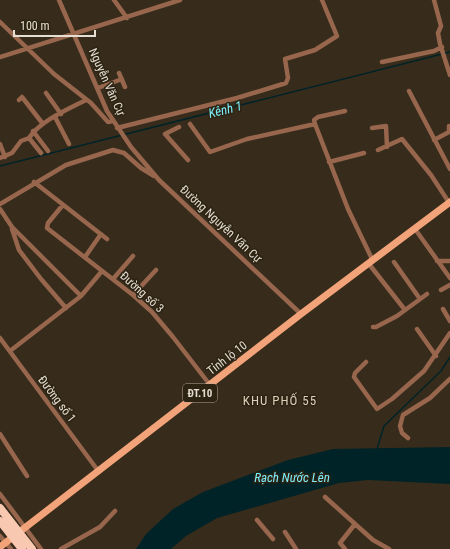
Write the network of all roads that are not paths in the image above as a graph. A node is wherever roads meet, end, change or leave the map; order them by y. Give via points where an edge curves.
1 (59, 0) edge
2 (114, 0) edge
3 (180, 0) edge
4 (322, 0) edge
5 (434, 0) edge
6 (127, 18) junction
7 (0, 22) edge
8 (74, 34) junction
9 (27, 48) junction
10 (442, 48) junction
11 (0, 57) edge
12 (382, 62) dead end
13 (118, 74) dead end
14 (450, 75) edge
15 (122, 79) junction
16 (125, 87) dead end
17 (98, 88) junction
18 (409, 91) dead end
19 (46, 93) dead end
20 (19, 100) dead end
21 (86, 100) junction
22 (345, 111) dead end
23 (61, 114) junction
24 (55, 117) junction
25 (113, 121) junction
26 (315, 122) junction
27 (42, 124) junction
28 (190, 124) dead end
29 (449, 126) dead end
30 (179, 127) dead end
31 (117, 128) junction
32 (372, 128) dead end
33 (34, 131) junction
34 (29, 138) junction
35 (434, 140) junction
36 (70, 144) dead end
37 (0, 146) edge
38 (131, 146) joint
39 (387, 147) junction
40 (378, 150) dead end
41 (48, 151) dead end
42 (41, 153) dead end
43 (364, 153) dead end
44 (2, 158) edge
45 (188, 160) dead end
46 (329, 162) junction
47 (450, 170) edge
48 (156, 176) junction
49 (34, 182) junction
50 (450, 203) edge
51 (0, 204) edge
52 (62, 206) junction
53 (0, 209) edge
54 (12, 228) junction
55 (415, 230) junction
56 (101, 234) junction
57 (107, 239) dead end
58 (133, 256) dead end
59 (84, 257) junction
60 (437, 261) junction
61 (450, 261) edge
62 (371, 262) junction
63 (394, 262) dead end
64 (156, 270) dead end
65 (102, 271) junction
66 (450, 278) edge
67 (113, 279) junction
68 (450, 285) edge
69 (441, 290) dead end
70 (427, 294) dead end
71 (133, 295) junction
72 (81, 296) junction
73 (420, 299) junction
74 (66, 308) junction
75 (443, 309) dead end
76 (405, 310) junction
77 (301, 314) junction
78 (450, 321) edge
79 (373, 327) dead end
80 (417, 329) dead end
81 (450, 333) edge
82 (0, 338) edge
83 (10, 351) junction
84 (436, 356) junction
85 (366, 362) dead end
86 (450, 379) edge
87 (210, 385) junction
88 (0, 434) edge
89 (408, 438) dead end
90 (99, 472) junction
91 (27, 476) dead end
92 (0, 494) edge
93 (325, 497) dead end
94 (0, 508) edge
95 (114, 511) dead end
96 (257, 520) dead end
97 (0, 521) edge
98 (355, 524) junction
99 (25, 528) junction
100 (285, 532) dead end
101 (0, 536) edge
102 (273, 539) dead end
103 (3, 545) edge
104 (11, 549) edge
105 (22, 549) edge
106 (32, 549) edge
107 (41, 549) edge
108 (61, 549) edge
109 (296, 549) edge
110 (345, 549) edge
111 (389, 549) edge

1 - 8 street, Nguyễn Văn Cự
2 - 6 street
3 - 6 street
4 - 31 street via 337,36 315,50 285,59 288,78 286,83
5 - 10 street via 441,26 438,33
6 - 8 street
7 - 9 street
8 - 9 street
8 - 17 street, Nguyễn Văn Cự
9 - 11 street
9 - 21 street
10 - 12 street
10 - 14 street
13 - 15 street
15 - 16 street
15 - 17 street
17 - 25 street, Nguyễn Văn Cự
18 - 35 street
19 - 23 street
20 - 27 street via 22,97
21 - 23 street
21 - 25 street via 108,122
22 - 26 street via 318,117
23 - 24 street
24 - 27 street
24 - 36 street
25 - 31 street, Nguyễn Văn Cự
26 - 28 street via 247,139 210,152
26 - 46 street
27 - 33 street
29 - 35 street via 449,132
30 - 45 street via 165,134
31 - 38 street, Nguyễn Văn Cự
32 - 39 street via 386,126
33 - 34 street
33 - 41 street
34 - 42 street
34 - 44 street via 21,141 12,153
35 - 47 street
37 - 44 street
38 - 48 street, Đường Nguyễn Văn Cự
39 - 40 street
39 - 50 street via 402,139
43 - 46 street
46 - 62 street
48 - 49 street via 117,150 76,161
48 - 77 street, Đường Nguyễn Văn Cự
49 - 51 street
49 - 52 street
50 - 55 main road, Tỉnh lộ 10 / ĐT.10
52 - 56 street
52 - 59 street, Đường số 3 via 48,223 48,228
53 - 54 street
54 - 72 street
54 - 74 street via 19,250
55 - 60 street
55 - 62 main road, Tỉnh lộ 10 / ĐT.10
56 - 57 street
56 - 59 street
58 - 67 street
59 - 65 street, Đường số 3
60 - 61 street
60 - 66 street
62 - 76 street
62 - 77 main road, Tỉnh lộ 10 / ĐT.10
63 - 73 street
64 - 71 street
65 - 67 street, Đường số 3
65 - 72 street
67 - 71 street, Đường số 3
68 - 69 street
70 - 73 street
71 - 87 street, Đường số 3 via 152,312
72 - 74 street
73 - 76 street
74 - 83 street
75 - 78 street
76 - 79 street via 391,320
77 - 87 main road, Tỉnh lộ 10 / ĐT.10
80 - 84 street
81 - 84 street
82 - 83 street, Đường số 1
83 - 90 street, Đường số 1
84 - 85 street via 424,371 380,408 377,408 354,377
86 - 89 street via 430,398 404,415 400,426 402,433
87 - 90 main road, Tỉnh lộ 10 / ĐT.10
88 - 91 street
90 - 99 main road, Tỉnh lộ 10 / ĐT.10
92 - 99 street
93 - 98 street
94 - 106 highway, bridge
95 - 108 street via 100,527
96 - 102 street
97 - 105 highway, bridge
98 - 110 street via 340,543
98 - 111 street via 373,540
99 - 103 main road, Tỉnh lộ 10 / ĐT.10
99 - 107 street
100 - 109 street
101 - 103 street
103 - 104 street

